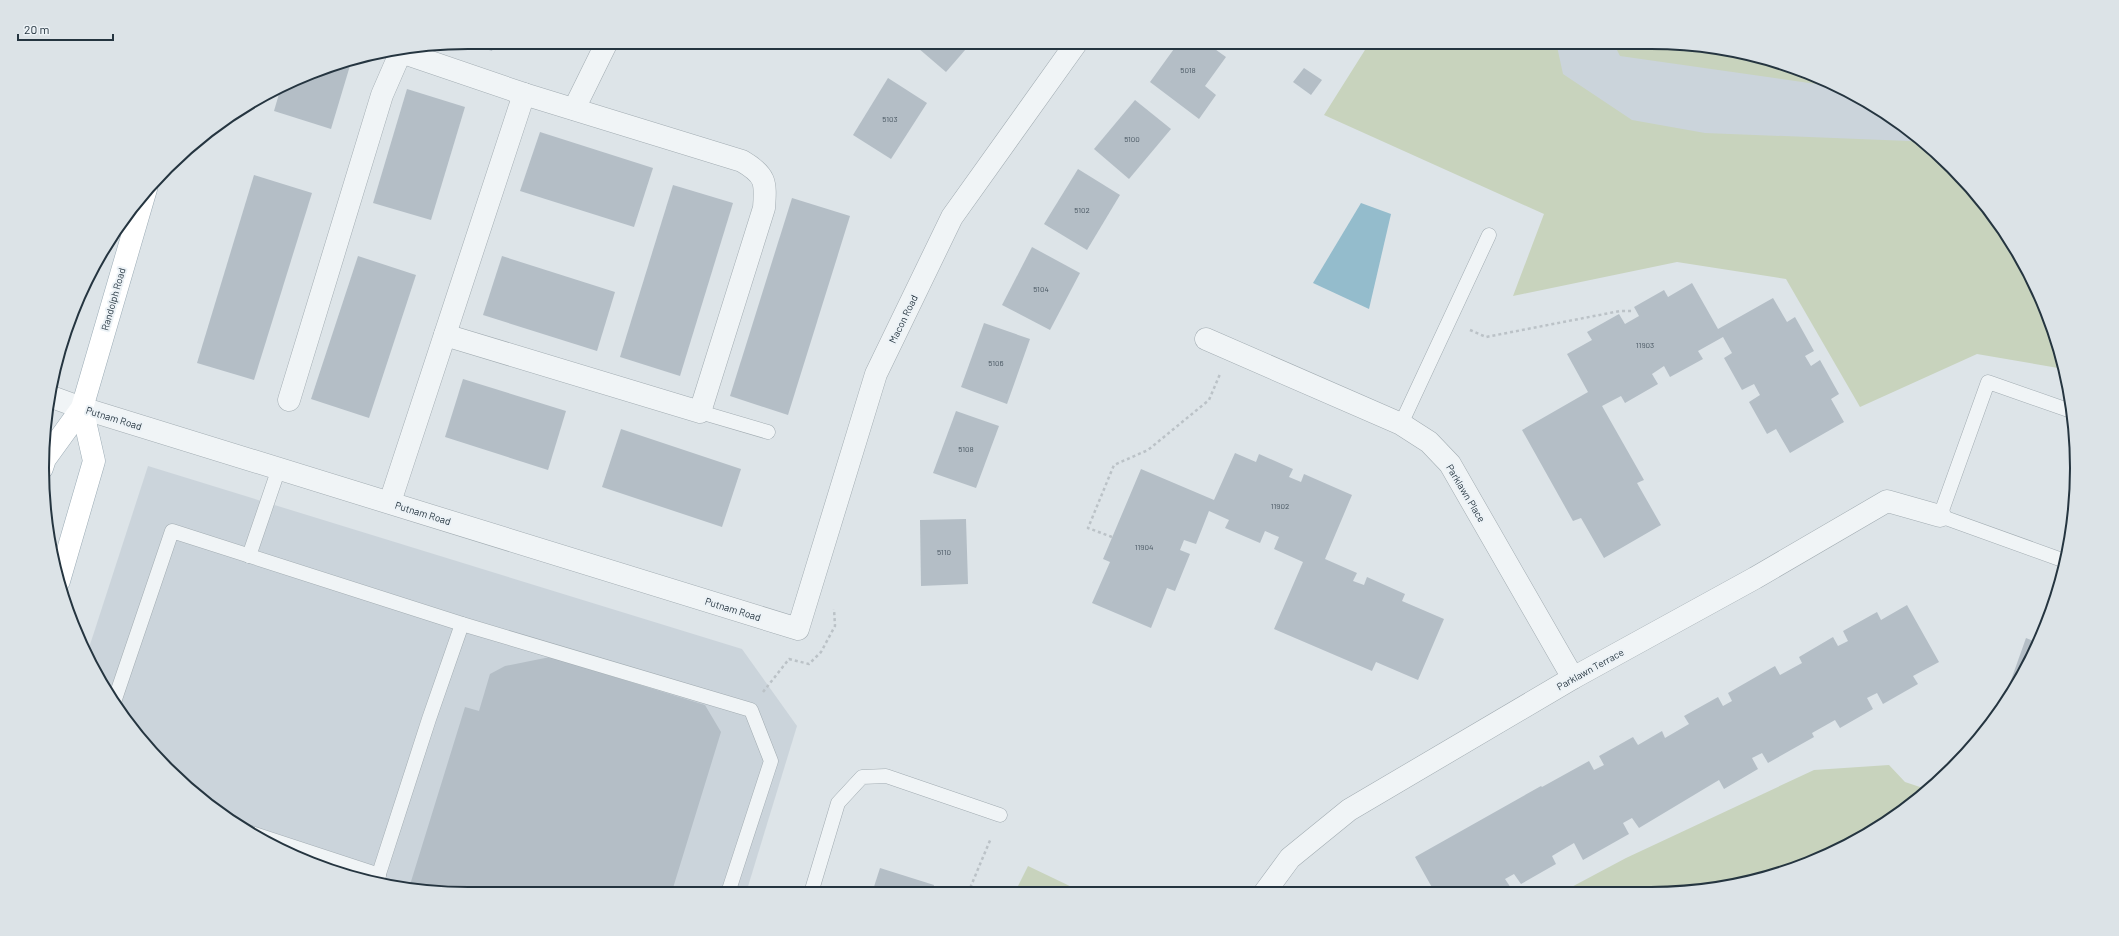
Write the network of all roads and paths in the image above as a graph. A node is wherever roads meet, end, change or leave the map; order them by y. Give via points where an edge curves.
1 (604, 49) edge
2 (1072, 49) edge
3 (410, 53) edge
4 (399, 55) edge
5 (524, 94) junction
6 (574, 109) junction
7 (141, 207) edge
8 (1489, 234) dead end
9 (1634, 311) dead end
10 (1449, 321) junction
11 (445, 335) junction
12 (1206, 339) dead end
13 (1231, 350) junction
14 (55, 398) edge
15 (289, 400) dead end
16 (82, 408) junction
17 (2065, 408) edge
18 (700, 412) junction
19 (1401, 424) junction
20 (768, 432) dead end
21 (50, 453) edge
22 (279, 468) junction
23 (390, 502) junction
24 (1940, 516) junction
25 (1112, 537) dead end
26 (249, 556) junction
27 (2060, 558) edge
28 (62, 571) edge
29 (462, 624) junction
30 (798, 629) joint
31 (789, 659) dead end
32 (1573, 678) junction
33 (116, 695) edge
34 (751, 710) junction
35 (1000, 815) joint
36 (293, 848) edge
37 (361, 873) edge
38 (378, 877) edge
39 (730, 887) edge
40 (813, 887) edge
41 (970, 887) edge
42 (1269, 887) edge

1 - 6 street
2 - 30 street, Macon Road via 952,217 876,374
3 - 5 street
4 - 15 street via 382,95
5 - 6 street
5 - 11 street
6 - 18 street via 742,160 758,170 766,188 764,208
7 - 16 main road, Randolph Road
8 - 10 lane
9 - 10 path via 1620,311 1486,337
10 - 19 lane
11 - 18 street
11 - 23 street
12 - 13 street, Parklawn Place
13 - 19 street, Parklawn Place
13 - 25 path via 1209,400 1148,450 1114,465 1088,528
14 - 16 street, Putnam Road
16 - 21 main road, Randolph Road
16 - 22 street, Putnam Road
16 - 28 main road, Randolph Road via 94,461
17 - 24 lane via 1988,382
18 - 20 lane
19 - 32 street, Parklawn Place via 1429,442 1450,464
22 - 23 street, Putnam Road
22 - 26 lane
23 - 30 street, Putnam Road
24 - 27 lane via 1965,527
24 - 32 street, Parklawn Terrace via 1887,501 1755,578
26 - 29 lane
26 - 33 lane via 172,531
29 - 34 lane
29 - 38 lane
31 - 34 path
32 - 42 street, Parklawn Terrace via 1349,810 1290,858
34 - 39 lane via 771,761
35 - 40 lane via 886,776 862,777 838,803
35 - 41 path
36 - 37 lane

